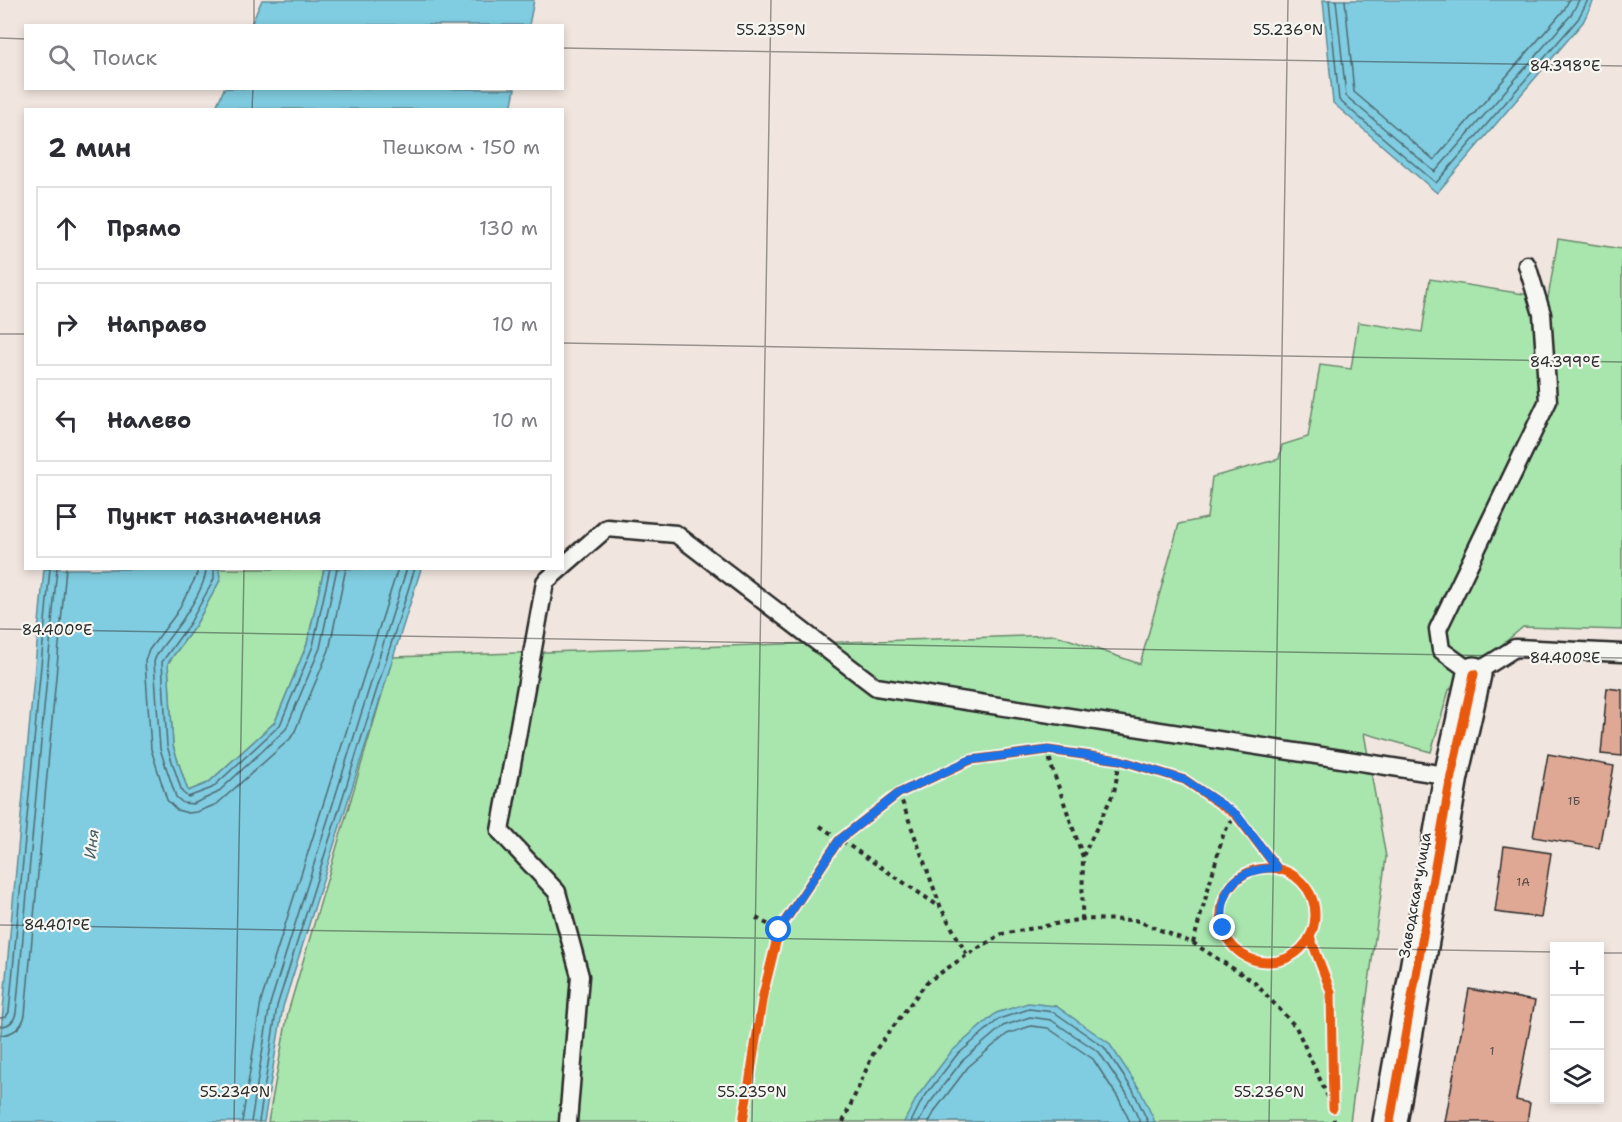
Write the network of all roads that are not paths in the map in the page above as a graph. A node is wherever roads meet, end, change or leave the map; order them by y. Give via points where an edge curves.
1 (1527, 265) dead end
2 (564, 566) edge
3 (560, 570) edge
4 (1622, 653) edge
5 (1474, 674) junction
6 (1451, 776) junction
7 (568, 1122) edge
8 (1390, 1122) edge

1 - 5 lane via 1542,314 1548,401 1438,629 1440,650
2 - 6 lane via 607,528 676,534 876,687
3 - 7 lane via 545,582 500,831 557,892 580,976
4 - 5 lane via 1515,648
5 - 6 street, Заводская улица
6 - 8 street, Заводская улица

